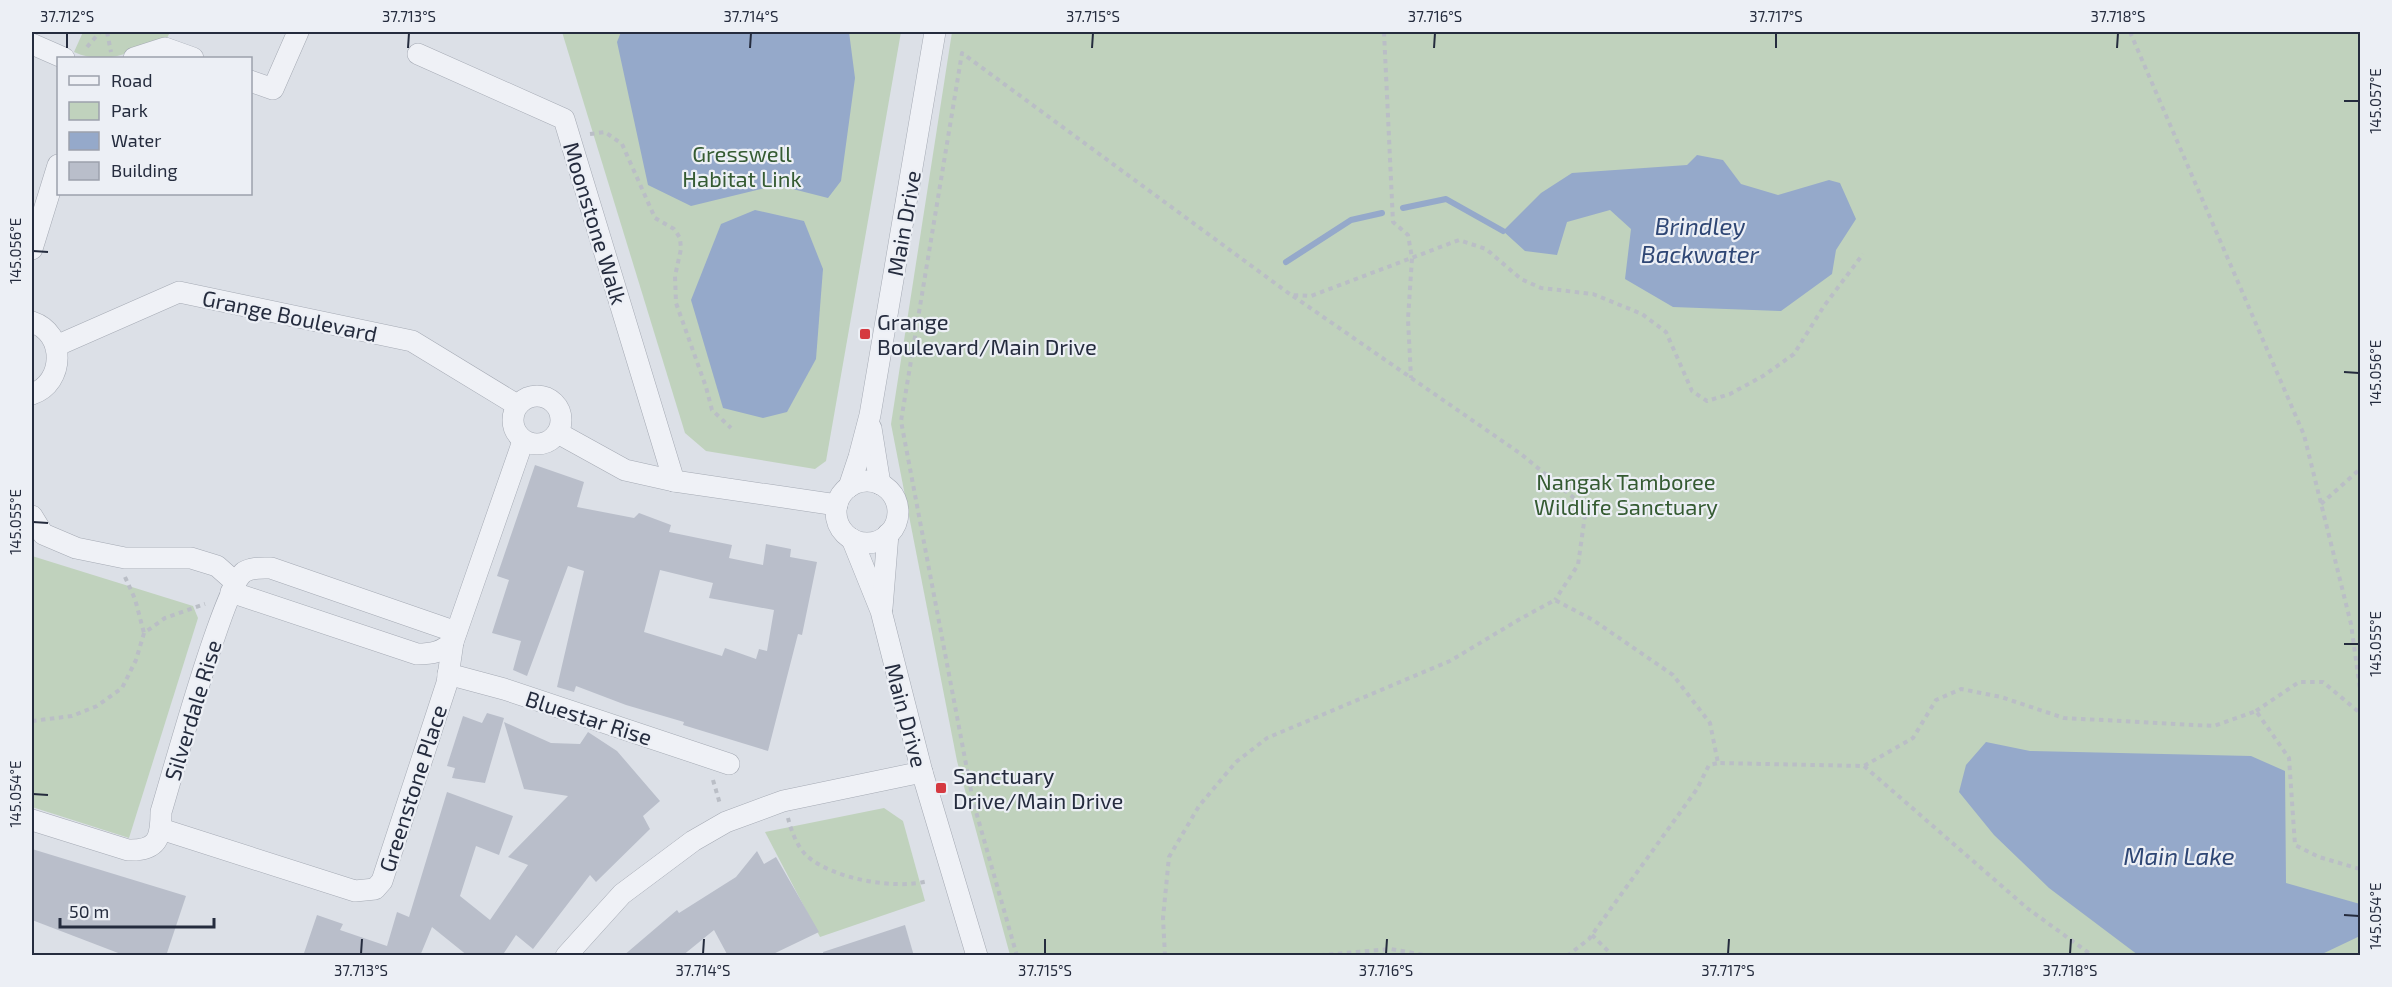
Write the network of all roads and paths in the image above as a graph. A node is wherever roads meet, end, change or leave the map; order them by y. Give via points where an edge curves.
1 (100, 32) edge
2 (107, 32) edge
3 (298, 32) edge
4 (935, 32) edge
5 (1384, 32) edge
6 (2130, 32) edge
7 (32, 44) edge
8 (87, 47) dead end
9 (111, 52) dead end
10 (418, 54) dead end
11 (62, 57) edge
12 (137, 57) edge
13 (190, 57) edge
14 (252, 82) edge
15 (569, 136) junction
16 (57, 168) edge
17 (32, 249) edge
18 (1863, 254) dead end
19 (1412, 258) junction
20 (1291, 295) junction
21 (32, 322) edge
22 (56, 346) junction
23 (1411, 378) junction
24 (32, 394) edge
25 (517, 405) junction
26 (870, 415) junction
27 (731, 428) dead end
28 (558, 433) junction
29 (523, 441) junction
30 (2361, 469) edge
31 (674, 481) junction
32 (880, 484) junction
33 (849, 487) junction
34 (2321, 504) junction
35 (837, 505) junction
36 (32, 516) edge
37 (888, 534) junction
38 (852, 539) junction
39 (125, 577) dead end
40 (230, 594) junction
41 (1555, 600) junction
42 (881, 611) junction
43 (144, 633) junction
44 (454, 637) junction
45 (448, 674) junction
46 (2361, 689) edge
47 (2256, 711) junction
48 (2361, 712) edge
49 (32, 721) edge
50 (723, 762) joint
51 (1718, 763) junction
52 (1864, 766) junction
53 (922, 772) junction
54 (783, 801) junction
55 (32, 820) edge
56 (726, 822) junction
57 (161, 829) junction
58 (2361, 869) edge
59 (928, 880) dead end
60 (1592, 935) junction
61 (566, 956) edge
62 (977, 956) edge
63 (1017, 956) edge
64 (1165, 956) edge
65 (1311, 956) edge
66 (1430, 956) edge
67 (1567, 956) edge
68 (1613, 956) edge
69 (2093, 956) edge

1 - 8 path
2 - 9 path
3 - 14 street via 273,89
4 - 26 street, Main Drive
5 - 19 path via 1393,222 1408,235
6 - 34 path via 2304,435
7 - 11 street
10 - 15 street, Moonstone Walk via 564,118
12 - 13 street via 165,48
15 - 27 path via 605,132 622,144 654,218 674,229 680,238 676,303 712,410
15 - 31 street, Moonstone Walk
16 - 17 street
18 - 19 path via 1794,354 1731,394 1707,401 1692,391 1666,332 1642,314 1593,294 1541,288 1521,279 1486,249 1459,240
19 - 20 path via 1311,297
19 - 23 path via 1408,319
20 - 23 path
20 - 63 path via 962,53 901,421 973,801
21 - 22 street via 49,333
22 - 24 street via 55,373 48,384
22 - 25 street, Grange Boulevard via 179,292 412,340
23 - 41 path via 1521,454 1586,508 1578,565
25 - 28 street via 532,396 549,399 560,412
25 - 29 street via 513,428
26 - 32 street, Main Drive
26 - 33 street, Main Drive
28 - 29 street via 545,444
28 - 31 street via 625,470
29 - 44 street
30 - 34 path
31 - 35 street
32 - 33 street via 864,481
32 - 37 street via 888,489 897,507 895,526
33 - 35 street
34 - 46 path via 2351,624
35 - 38 street via 838,525
36 - 40 street via 43,534 76,548 125,558 191,558 217,566
37 - 38 street via 871,543
37 - 42 street, Main Drive
38 - 42 street, Main Drive
39 - 43 path
40 - 43 path via 165,618
40 - 44 street via 417,654 442,651
40 - 44 street via 244,573 271,568
40 - 57 street, Silverdale Rise via 161,812
41 - 51 path via 1593,620 1673,675 1710,723
41 - 64 path via 1450,661 1268,738 1236,762 1199,806 1169,857 1163,918
42 - 53 street, Main Drive
43 - 49 path via 122,688 97,706 72,716
44 - 45 street, Greenstone Place
45 - 50 street, Bluestar Rise
45 - 57 street, Greenstone Place via 382,881 375,889 355,891
47 - 48 path via 2299,682 2323,682
47 - 52 path via 2214,726 2064,718 1962,689 1936,700 1913,738
47 - 58 path via 2289,758 2295,845 2319,857
50 - 56 path via 713,771 713,786
51 - 52 path
51 - 60 path via 1709,765 1697,789
52 - 69 path via 2027,908
53 - 54 street
53 - 62 street, Main Drive
54 - 56 street
54 - 59 path via 799,845 820,865 882,884 912,885
55 - 57 street via 128,850 151,847
56 - 61 street via 693,841 622,894
60 - 67 path
60 - 68 path
65 - 66 path via 1391,948

